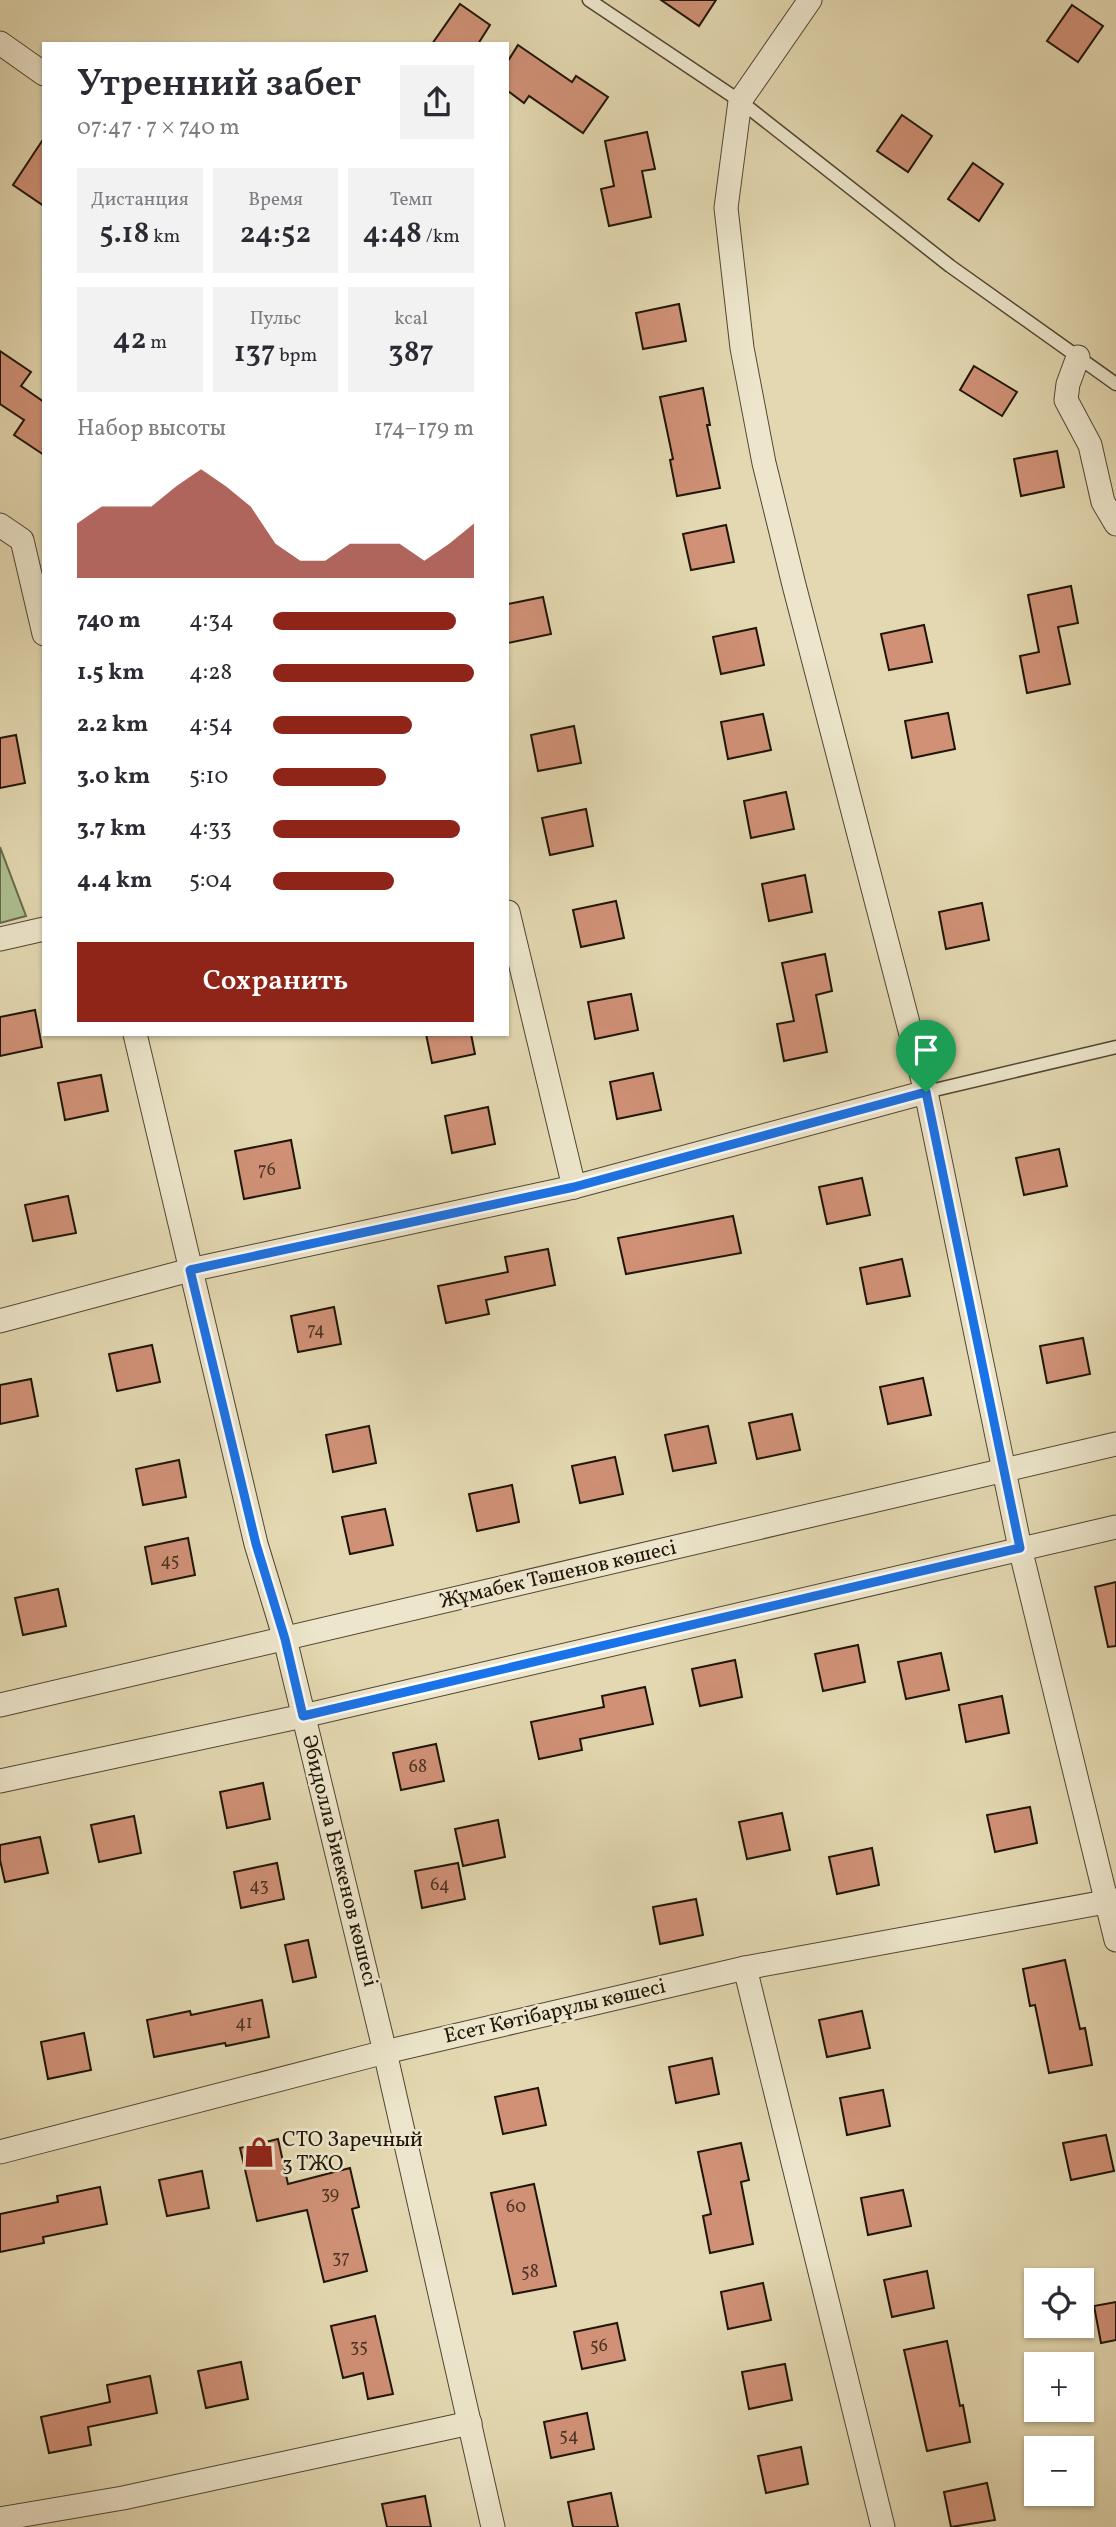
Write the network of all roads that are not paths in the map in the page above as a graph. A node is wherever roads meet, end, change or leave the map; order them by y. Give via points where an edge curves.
1 (589, 0) edge
2 (810, 0) edge
3 (0, 43) edge
4 (42, 73) edge
5 (740, 101) junction
6 (1078, 357) junction
7 (1116, 384) edge
8 (1116, 524) edge
9 (0, 525) edge
10 (42, 625) edge
11 (509, 916) edge
12 (42, 929) edge
13 (0, 939) edge
14 (135, 1036) edge
15 (1116, 1047) edge
16 (926, 1092) junction
17 (574, 1187) junction
18 (190, 1270) junction
19 (0, 1321) edge
20 (1116, 1444) edge
21 (1005, 1470) junction
22 (1116, 1527) edge
23 (1020, 1548) junction
24 (285, 1639) junction
25 (0, 1705) edge
26 (303, 1716) junction
27 (0, 1782) edge
28 (1111, 1901) edge
29 (1116, 1940) edge
30 (745, 1968) junction
31 (385, 2052) junction
32 (0, 2152) edge
33 (470, 2423) junction
34 (0, 2519) edge
35 (493, 2527) edge
36 (883, 2527) edge

1 - 5 lane
2 - 5 street
3 - 4 street
5 - 6 lane via 950,266
5 - 16 street via 726,208 742,348 794,585
6 - 7 lane
6 - 8 street via 1066,400 1090,445 1103,502
9 - 10 street via 22,540
11 - 17 street
12 - 13 street
14 - 18 street, Әбидолла Биекенов көшесі
15 - 16 lane
16 - 17 street
16 - 21 street
17 - 18 street
18 - 19 street
18 - 24 street, Әбидолла Биекенов көшесі via 256,1544
20 - 21 street, Жұмабек Тәшенов көшесі
21 - 23 street
21 - 24 street, Жұмабек Тәшенов көшесі
22 - 23 street
23 - 26 street
23 - 28 street
24 - 25 street, Жұмабек Тәшенов көшесі
24 - 26 street, Әбидолла Биекенов көшесі
26 - 27 street
26 - 31 street, Әбидолла Биекенов көшесі
28 - 29 street
28 - 30 street, Есет Көтібарұлы көшесі
30 - 31 street, Есет Көтібарұлы көшесі
30 - 36 street
31 - 32 street, Есет Көтібарұлы көшесі
31 - 33 street, Әбидолла Биекенов көшесі
33 - 34 street via 122,2498
33 - 35 street, Әбидолла Биекенов көшесі

